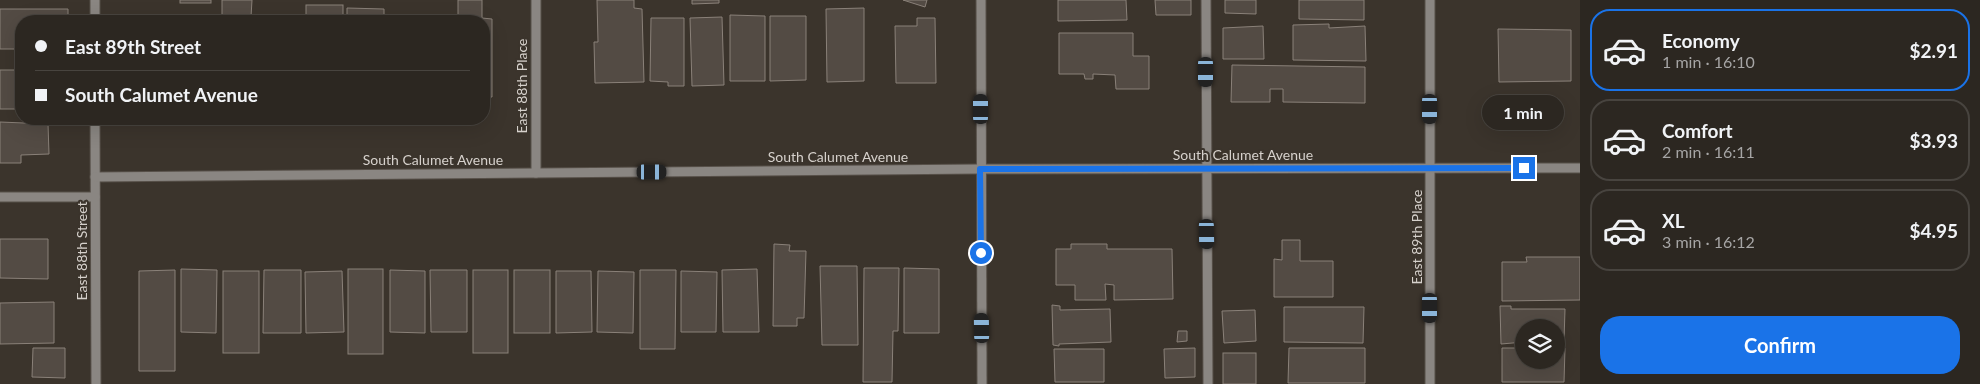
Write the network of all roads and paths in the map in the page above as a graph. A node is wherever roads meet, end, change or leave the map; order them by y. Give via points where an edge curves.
1 (94, 0) edge
2 (536, 0) edge
3 (981, 0) edge
4 (1206, 0) edge
5 (1430, 0) edge
6 (95, 15) edge
7 (95, 125) edge
8 (1580, 168) edge
9 (980, 169) junction
10 (1206, 169) junction
11 (1431, 169) junction
12 (536, 173) junction
13 (95, 177) junction
14 (0, 198) edge
15 (95, 198) junction
16 (96, 384) edge
17 (982, 384) edge
18 (1208, 384) edge
19 (1430, 384) edge

1 - 6 street
2 - 12 street, East 88th Place
3 - 9 street
4 - 10 street
5 - 11 street, East 89th Place
7 - 13 street, East 88th Street
8 - 11 street, South Calumet Avenue
9 - 10 street, South Calumet Avenue
9 - 12 street, South Calumet Avenue
9 - 17 street
10 - 11 street, South Calumet Avenue
10 - 18 street
11 - 19 street, East 89th Place
12 - 13 street, South Calumet Avenue
13 - 15 street, East 88th Street
14 - 15 street
15 - 16 street, East 88th Street

